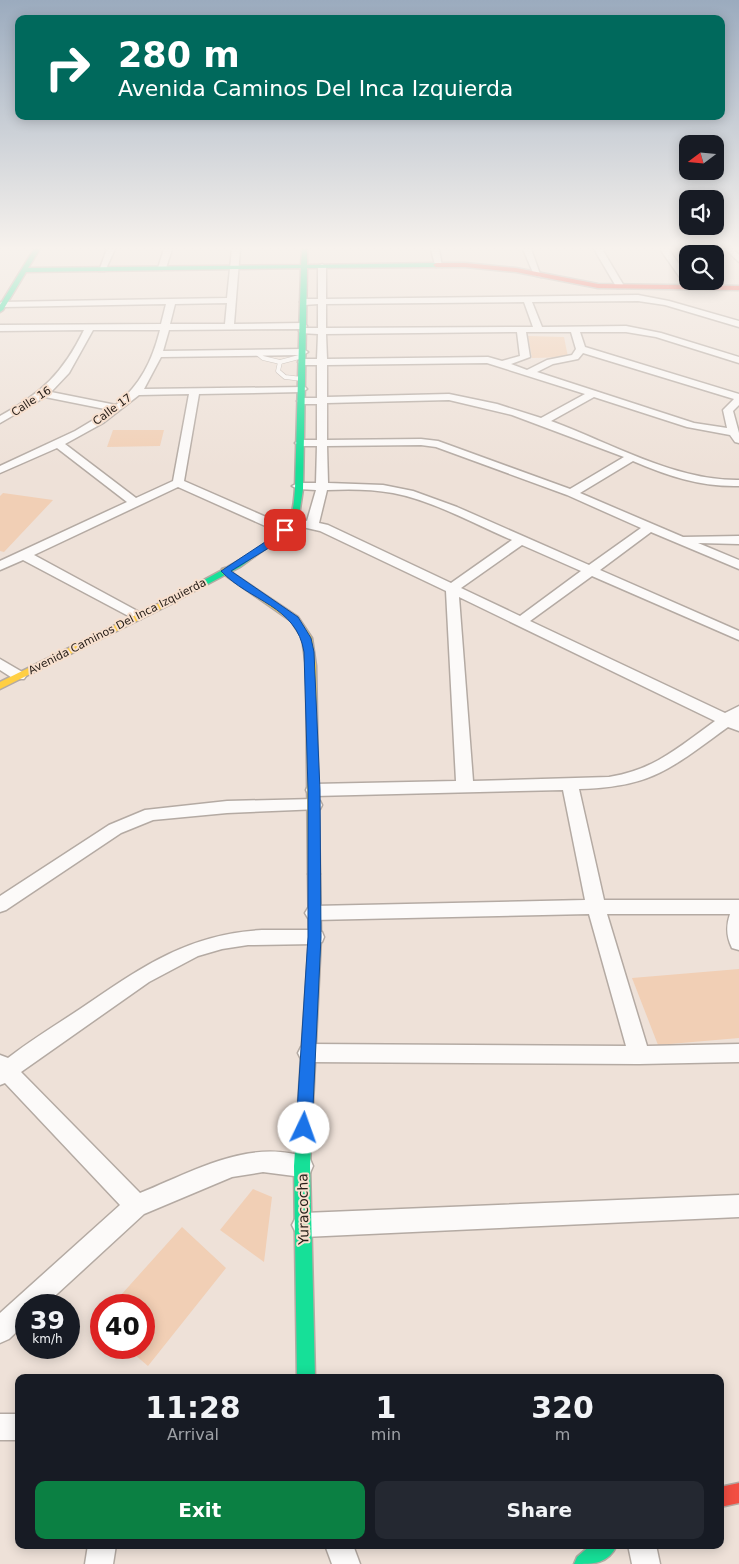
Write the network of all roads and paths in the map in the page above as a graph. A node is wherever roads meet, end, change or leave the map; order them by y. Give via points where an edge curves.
1 (166, 322) edge
2 (229, 322) edge
3 (303, 322) edge
4 (322, 322) edge
5 (536, 322) edge
6 (229, 326) junction
7 (165, 327) junction
8 (0, 328) edge
9 (90, 328) junction
10 (303, 328) junction
11 (538, 328) junction
12 (521, 329) junction
13 (574, 329) junction
14 (322, 331) junction
15 (581, 349) junction
16 (258, 353) junction
17 (157, 354) junction
18 (303, 357) junction
19 (739, 360) edge
20 (280, 362) junction
21 (321, 362) junction
22 (503, 364) junction
23 (530, 372) junction
24 (302, 390) junction
25 (195, 391) junction
26 (136, 392) junction
27 (43, 394) junction
28 (593, 394) junction
29 (739, 398) edge
30 (323, 400) junction
31 (117, 408) junction
32 (734, 418) edge
33 (0, 420) edge
34 (542, 422) junction
35 (736, 436) edge
36 (323, 442) junction
37 (300, 443) junction
38 (58, 444) junction
39 (633, 457) junction
40 (0, 470) edge
41 (178, 483) junction
42 (739, 483) edge
43 (298, 486) junction
44 (322, 487) junction
45 (571, 493) junction
46 (135, 503) junction
47 (289, 526) junction
48 (312, 526) junction
49 (650, 527) junction
50 (681, 538) junction
51 (739, 540) edge
52 (519, 541) junction
53 (24, 555) junction
54 (739, 565) edge
55 (0, 566) edge
56 (589, 570) junction
57 (225, 571) junction
58 (452, 589) junction
59 (136, 616) junction
60 (520, 622) junction
61 (739, 636) edge
62 (0, 663) edge
63 (19, 676) junction
64 (0, 686) edge
65 (735, 719) edge
66 (570, 784) junction
67 (465, 787) junction
68 (314, 798) junction
69 (0, 905) edge
70 (596, 907) junction
71 (739, 907) edge
72 (314, 913) junction
73 (739, 914) edge
74 (315, 937) junction
75 (739, 943) edge
76 (308, 1053) junction
77 (739, 1053) edge
78 (639, 1055) junction
79 (2, 1070) edge
80 (302, 1166) junction
81 (136, 1206) junction
82 (739, 1206) edge
83 (304, 1226) junction
84 (39, 1294) edge
85 (15, 1316) edge
86 (0, 1330) edge
87 (306, 1374) edge
88 (0, 1427) edge
89 (15, 1428) edge
90 (739, 1493) edge
91 (724, 1496) edge
92 (101, 1549) edge
93 (340, 1549) edge
94 (602, 1549) edge
95 (643, 1549) edge
96 (99, 1564) edge
97 (346, 1564) edge
98 (584, 1564) edge
99 (646, 1564) edge

1 - 7 street, Calle 17
2 - 6 street
3 - 10 main road
4 - 14 street
5 - 11 street
6 - 7 street
6 - 10 street
7 - 9 street
7 - 17 street, Calle 17
8 - 9 street
9 - 27 street, Calle 16 via 66,372
10 - 14 street
10 - 18 main road
11 - 12 street
11 - 13 street
12 - 14 street
12 - 22 street via 526,357
13 - 15 street
13 - 19 street via 644,331
14 - 21 street
15 - 23 street via 575,357 550,362
15 - 29 street
16 - 17 street
16 - 18 street
16 - 20 lane via 263,358
17 - 26 street, Calle 17
18 - 20 lane
18 - 21 street
18 - 24 main road
20 - 24 lane via 278,370 281,375
21 - 22 street via 488,360
21 - 30 street
22 - 23 street
23 - 28 street
24 - 25 street
24 - 30 street
24 - 37 main road
25 - 26 street
25 - 41 street
26 - 31 street, Calle 17
27 - 31 street
27 - 33 street, Calle 16
28 - 34 street
28 - 35 street
29 - 32 street via 728,410
30 - 34 street via 449,397
30 - 36 street
31 - 38 street, Calle 17
32 - 35 street
34 - 39 street
36 - 37 street
36 - 44 street
36 - 45 street via 438,444
37 - 43 main road
38 - 40 street, Calle 17
38 - 46 street
39 - 42 street via 698,482
39 - 45 street
41 - 46 street
41 - 47 street
43 - 44 street
43 - 47 main road
44 - 48 street
44 - 52 street via 394,490 453,510
45 - 49 street
46 - 53 street
47 - 48 street
47 - 57 main road, Avenida Caminos Del Inca Izquierda via 268,544
48 - 58 street via 347,538
49 - 50 street
49 - 56 street
50 - 51 street
50 - 54 street
52 - 56 street
52 - 58 street
53 - 55 street
53 - 59 street
56 - 60 street
56 - 61 street
57 - 59 main road, Avenida Caminos Del Inca Izquierda
57 - 68 main road, Yuracocha via 295,619 307,638
58 - 60 street
58 - 67 street
59 - 63 main road, Avenida Caminos Del Inca Izquierda
60 - 65 street
62 - 63 street
63 - 64 main road, Avenida Caminos Del Inca Izquierda
65 - 66 street via 650,774 632,780
66 - 67 street
66 - 70 street
67 - 68 street
68 - 69 street via 151,814 115,829
68 - 72 main road, Yuracocha
70 - 71 street
70 - 72 street
70 - 78 street
72 - 74 main road, Yuracocha
73 - 75 street via 735,926
74 - 76 main road, Yuracocha
74 - 79 street via 252,937 199,948 174,958
76 - 78 street
76 - 80 main road, Yuracocha
77 - 78 street
79 - 81 street
80 - 81 street via 263,1161 231,1166
80 - 83 main road, Yuracocha
81 - 84 street
82 - 83 street
83 - 87 main road, Yuracocha
85 - 86 street
88 - 89 street
90 - 91 main road
92 - 96 street
93 - 97 street
94 - 98 main road
95 - 99 street

